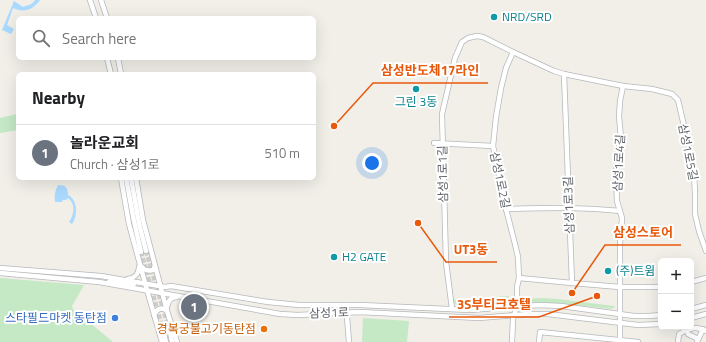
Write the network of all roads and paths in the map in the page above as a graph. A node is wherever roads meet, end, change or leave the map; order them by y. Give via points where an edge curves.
1 (90, 0) edge
2 (101, 0) edge
3 (95, 16) edge
4 (106, 16) edge
5 (513, 52) junction
6 (108, 60) edge
7 (118, 60) edge
8 (110, 72) edge
9 (121, 72) edge
10 (564, 74) junction
11 (623, 86) junction
12 (434, 143) dead end
13 (443, 143) junction
14 (493, 146) junction
15 (121, 180) edge
16 (126, 180) edge
17 (131, 180) edge
18 (136, 180) edge
19 (569, 208) junction
20 (506, 209) junction
21 (620, 211) junction
22 (706, 250) edge
23 (140, 264) junction
24 (155, 266) junction
25 (0, 268) edge
26 (0, 273) edge
27 (519, 278) junction
28 (706, 278) edge
29 (124, 279) junction
30 (133, 281) junction
31 (694, 281) edge
32 (106, 283) junction
33 (145, 283) junction
34 (572, 283) junction
35 (160, 286) junction
36 (658, 287) edge
37 (620, 288) junction
38 (147, 290) junction
39 (162, 293) junction
40 (182, 296) junction
41 (346, 305) junction
42 (706, 305) edge
43 (516, 308) junction
44 (694, 308) edge
45 (452, 309) junction
46 (167, 311) junction
47 (620, 311) junction
48 (347, 313) junction
49 (706, 314) edge
50 (154, 315) junction
51 (658, 315) edge
52 (513, 316) junction
53 (694, 317) edge
54 (619, 323) junction
55 (658, 324) edge
56 (694, 328) edge
57 (684, 330) edge
58 (687, 330) edge
59 (705, 330) edge
60 (170, 332) tunnel mouth
61 (164, 334) tunnel mouth
62 (698, 340) edge
63 (620, 341) edge
64 (162, 342) edge
65 (166, 342) edge
66 (172, 342) edge
67 (177, 342) edge
68 (349, 342) edge
69 (512, 342) edge
70 (539, 342) edge
71 (638, 342) edge
72 (678, 342) edge

1 - 3 street
2 - 4 street
5 - 10 street
5 - 13 street, 삼성1로1길 via 483,37 476,36 462,42 455,58 442,114
5 - 14 street, 삼성1로2길 via 501,88
6 - 8 street
7 - 9 street
10 - 11 street
10 - 19 street, 삼성1로3길
11 - 21 street, 삼성1로4길 via 619,116 621,138 616,173
11 - 22 street, 삼성1로5길 via 672,94 678,100 694,169 695,214
12 - 13 street
13 - 14 street
13 - 45 street, 삼성1로1길 via 446,262
14 - 20 street, 삼성1로2길
15 - 23 street via 129,224
16 - 17 street via 134,221 144,251
18 - 24 street
19 - 20 street
19 - 21 street
19 - 34 street, 삼성1로3길
20 - 27 street, 삼성1로2길 via 518,257
21 - 37 street, 삼성1로4길
23 - 24 street via 148,271 153,270
23 - 29 street via 137,274 131,279
23 - 33 street
24 - 35 street
25 - 29 street, 삼성1로
26 - 32 street, 삼성1로
27 - 34 street
27 - 43 street, 삼성1로2길
28 - 31 street
29 - 30 street, 삼성1로
30 - 32 street via 134,284 112,281
30 - 33 street, 삼성1로
32 - 38 street, 삼성1로
33 - 35 street, 삼성1로
33 - 38 street
34 - 37 street
35 - 39 street
35 - 41 street, 삼성1로 via 273,303
36 - 37 street
37 - 47 street, 삼성1로4길
38 - 39 street, 삼성1로
38 - 50 street
39 - 40 street, 삼성1로
39 - 46 street
40 - 46 street via 171,298 167,304
40 - 48 street, 삼성1로 via 280,314
41 - 45 street, 삼성1로
41 - 48 street
42 - 44 street
43 - 45 street, 삼성1로
43 - 47 street, 삼성1로 via 539,305
43 - 52 street
46 - 50 street via 160,308
46 - 67 street
47 - 51 street, 삼성1로 via 643,316
47 - 54 street, 삼성1로4길
48 - 52 street, 삼성1로 via 479,318
48 - 68 street
49 - 53 street
50 - 64 street
52 - 54 street, 삼성1로 via 548,314
52 - 69 street
54 - 55 street, 삼성1로
54 - 63 street, 삼성1로4길
56 - 59 street
57 - 72 street via 679,334
58 - 62 street via 688,334
59 - 62 street
60 - 66 street
61 - 65 street
63 - 70 street via 540,332
63 - 71 street

